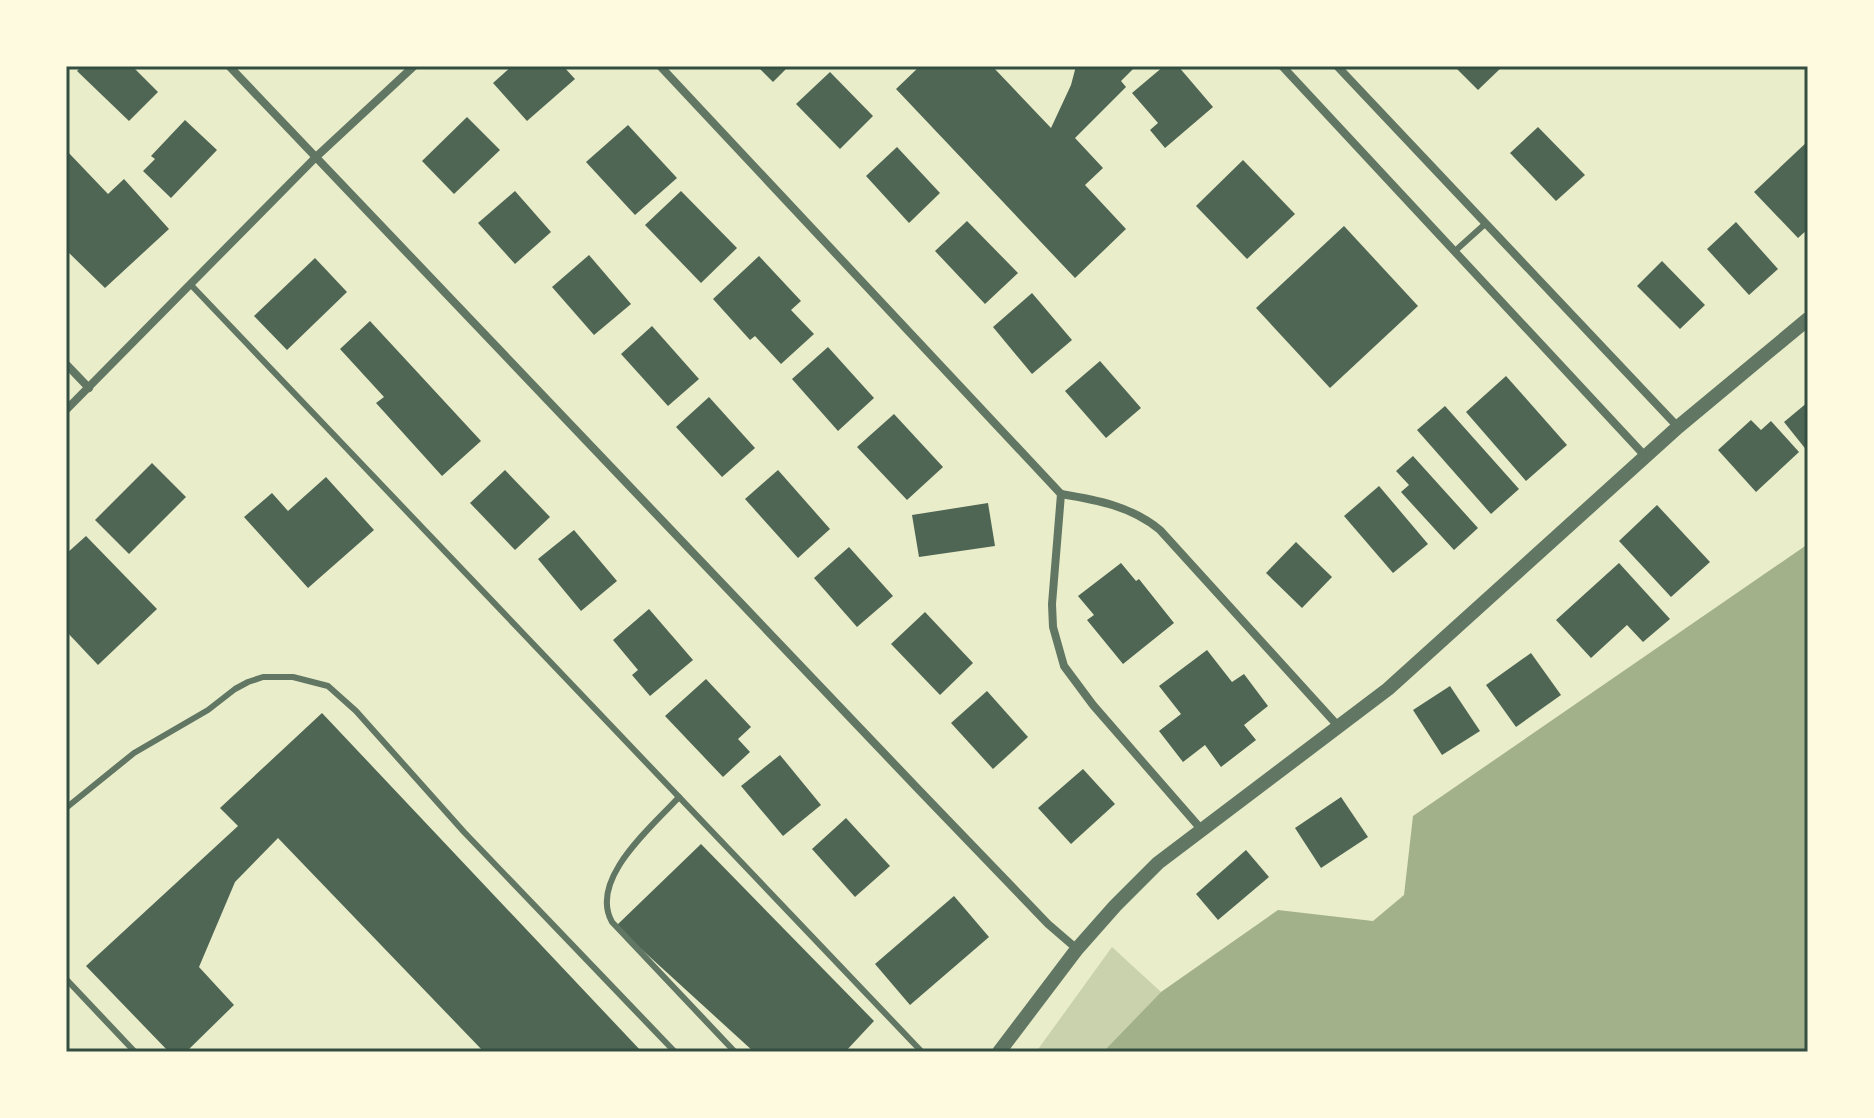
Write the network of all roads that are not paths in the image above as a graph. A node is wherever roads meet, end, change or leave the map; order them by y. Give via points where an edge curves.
1 (229, 66) edge
2 (414, 66) edge
3 (660, 66) edge
4 (1282, 66) edge
5 (1337, 66) edge
6 (316, 157) junction
7 (1485, 224) junction
8 (1455, 251) junction
9 (192, 286) junction
10 (1808, 319) edge
11 (66, 364) edge
12 (89, 388) junction
13 (66, 410) edge
14 (1678, 427) junction
15 (1646, 457) junction
16 (1061, 494) junction
17 (1340, 727) junction
18 (679, 797) junction
19 (66, 808) edge
20 (1201, 829) junction
21 (1077, 949) junction
22 (66, 979) edge
23 (135, 1052) edge
24 (675, 1052) edge
25 (735, 1052) edge
26 (922, 1052) edge
27 (999, 1052) edge

1 - 6 street
2 - 6 street
3 - 16 street
4 - 8 street
5 - 7 street
6 - 9 street
6 - 21 street
7 - 8 lane
7 - 14 street
8 - 15 street
9 - 12 street
9 - 18 lane
10 - 14 street
11 - 12 street
12 - 13 street
14 - 15 street
15 - 17 street via 1418,664
16 - 17 street via 1117,506 1160,530
16 - 20 street via 1052,604 1064,666
17 - 20 street
18 - 25 lane via 622,858 612,877 606,913
18 - 26 lane
19 - 24 lane via 134,753 248,682 284,676 328,686
20 - 21 street via 1131,889
21 - 27 street
22 - 23 lane

